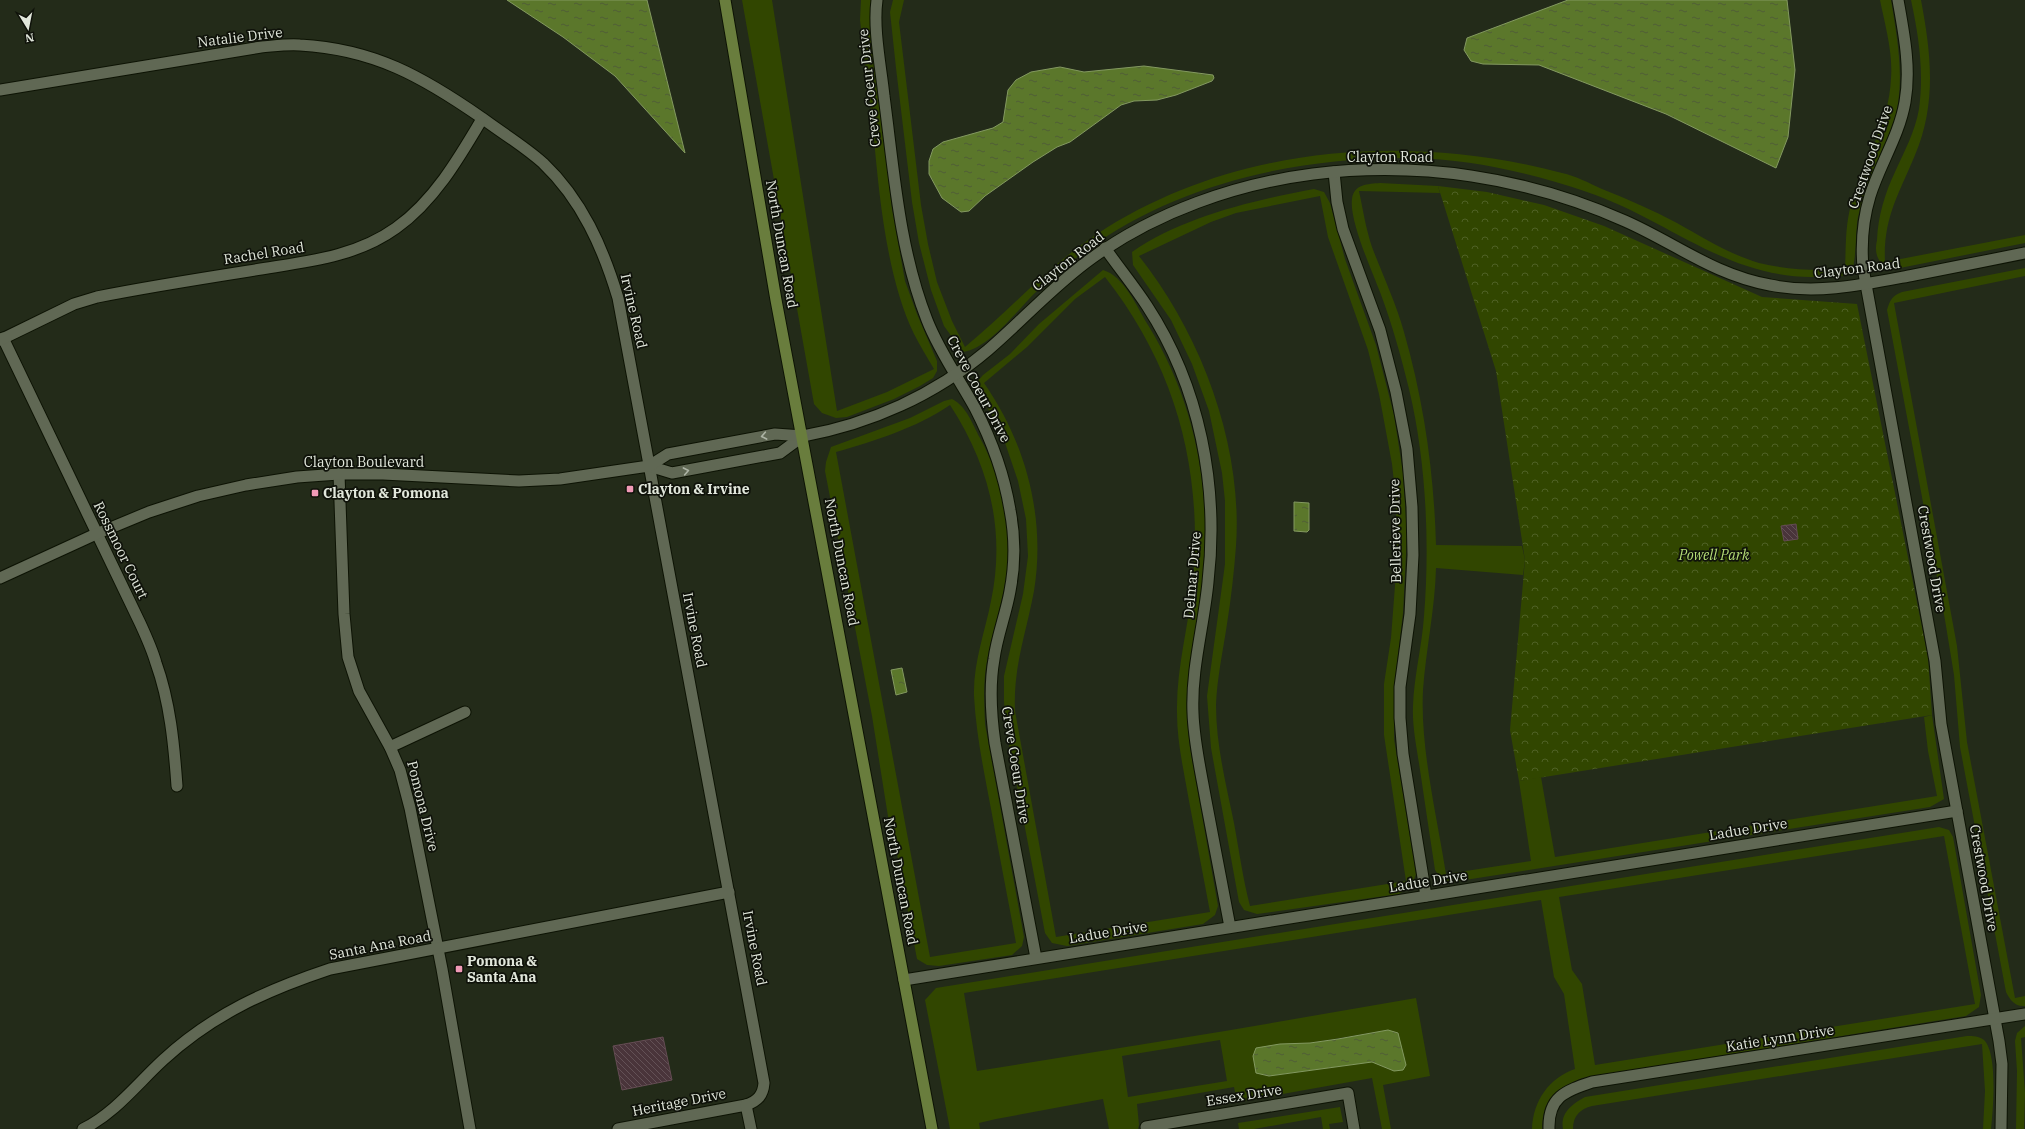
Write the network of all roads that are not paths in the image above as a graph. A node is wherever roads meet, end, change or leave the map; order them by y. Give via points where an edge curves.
1 (725, 0) edge
2 (877, 0) edge
3 (1898, 0) edge
4 (0, 90) edge
5 (482, 119) junction
6 (548, 168) joint
7 (1334, 172) junction
8 (1105, 248) junction
9 (2025, 253) edge
10 (1866, 284) junction
11 (2, 339) edge
12 (956, 374) junction
13 (803, 436) junction
14 (649, 466) junction
15 (339, 474) junction
16 (96, 534) junction
17 (0, 578) edge
18 (465, 712) dead end
19 (390, 747) junction
20 (177, 786) dead end
21 (1957, 811) junction
22 (729, 892) junction
23 (1426, 896) junction
24 (1230, 927) junction
25 (438, 949) junction
26 (1036, 958) junction
27 (904, 980) junction
28 (2025, 1014) edge
29 (1995, 1020) junction
30 (746, 1105) junction
31 (1146, 1128) edge
32 (83, 1129) edge
33 (470, 1129) edge
34 (621, 1129) edge
35 (751, 1129) edge
36 (932, 1129) edge
37 (1354, 1129) edge
38 (1549, 1129) edge
39 (2001, 1129) edge

1 - 13 main road, North Duncan Road via 776,300
2 - 12 street, Creve Coeur Drive via 875,10 880,61 903,236 927,320
3 - 10 street, Crestwood Drive via 1907,67 1905,102 1897,132 1870,196 1864,219 1862,244
4 - 5 street, Natalie Drive via 261,47 298,45 357,53 390,63 416,75
5 - 6 street, Natalie Drive via 529,151
5 - 11 street, Rachel Road via 435,190 402,223 374,242 332,257 97,297 74,304
6 - 14 street, Irvine Road via 581,209 597,238 611,275 618,298
7 - 8 street, Clayton Road via 1271,182 1216,196 1177,210
7 - 10 street, Clayton Road via 1382,169 1486,177 1530,187 1625,221 1706,265 1741,279 1798,289 1828,289
7 - 23 street, Bellerieve Drive via 1342,229 1380,330 1407,449 1413,555 1410,614 1400,687 1400,718 1403,754
8 - 12 street, Clayton Road via 1056,286 986,351
8 - 24 street, Delmar Drive via 1148,306 1168,342 1198,420 1206,460 1211,497 1212,537 1194,684 1193,712 1196,746
9 - 10 street, Clayton Road
10 - 21 street, Crestwood Drive via 1935,661 1941,724
11 - 16 street, Rossmoor Court
12 - 13 street, Clayton Road via 929,391 853,425
12 - 26 street, Creve Coeur Drive via 996,452 1011,512 1014,542 1010,592 994,658 991,712
13 -> 14 street, Clayton Boulevard via 775,434 676,452
14 -> 13 street, Clayton Boulevard via 672,473 780,453
13 - 27 main road, North Duncan Road
14 - 15 street, Clayton Boulevard via 593,476 519,481
14 - 22 street, Irvine Road
15 - 16 street, Clayton Boulevard via 297,477 198,496 149,512
15 - 19 street, Pomona Drive via 348,657 359,691
16 - 17 street, Clayton Boulevard
16 - 20 street, Rossmoor Court via 140,623 156,663 166,697 174,744
18 - 19 street
19 - 25 street, Pomona Drive via 401,773 410,808
21 - 23 street, Ladue Drive
21 - 29 street, Crestwood Drive
22 - 25 street, Santa Ana Road
22 - 30 street, Irvine Road via 764,1083 762,1094 757,1100
23 - 24 street, Ladue Drive
24 - 26 street, Ladue Drive
25 - 32 street, Santa Ana Road via 330,969 285,984 247,1001 192,1035 113,1109
25 - 33 street, Pomona Drive
26 - 27 street, Ladue Drive
27 - 36 main road, North Duncan Road
28 - 29 street, Katie Lynn Drive
29 - 38 street, Katie Lynn Drive via 1592,1082 1563,1093 1550,1110
29 - 39 street, Crestwood Drive via 2002,1064
30 - 34 street, Heritage Drive
30 - 35 street
31 - 37 street, Essex Drive via 1348,1093

